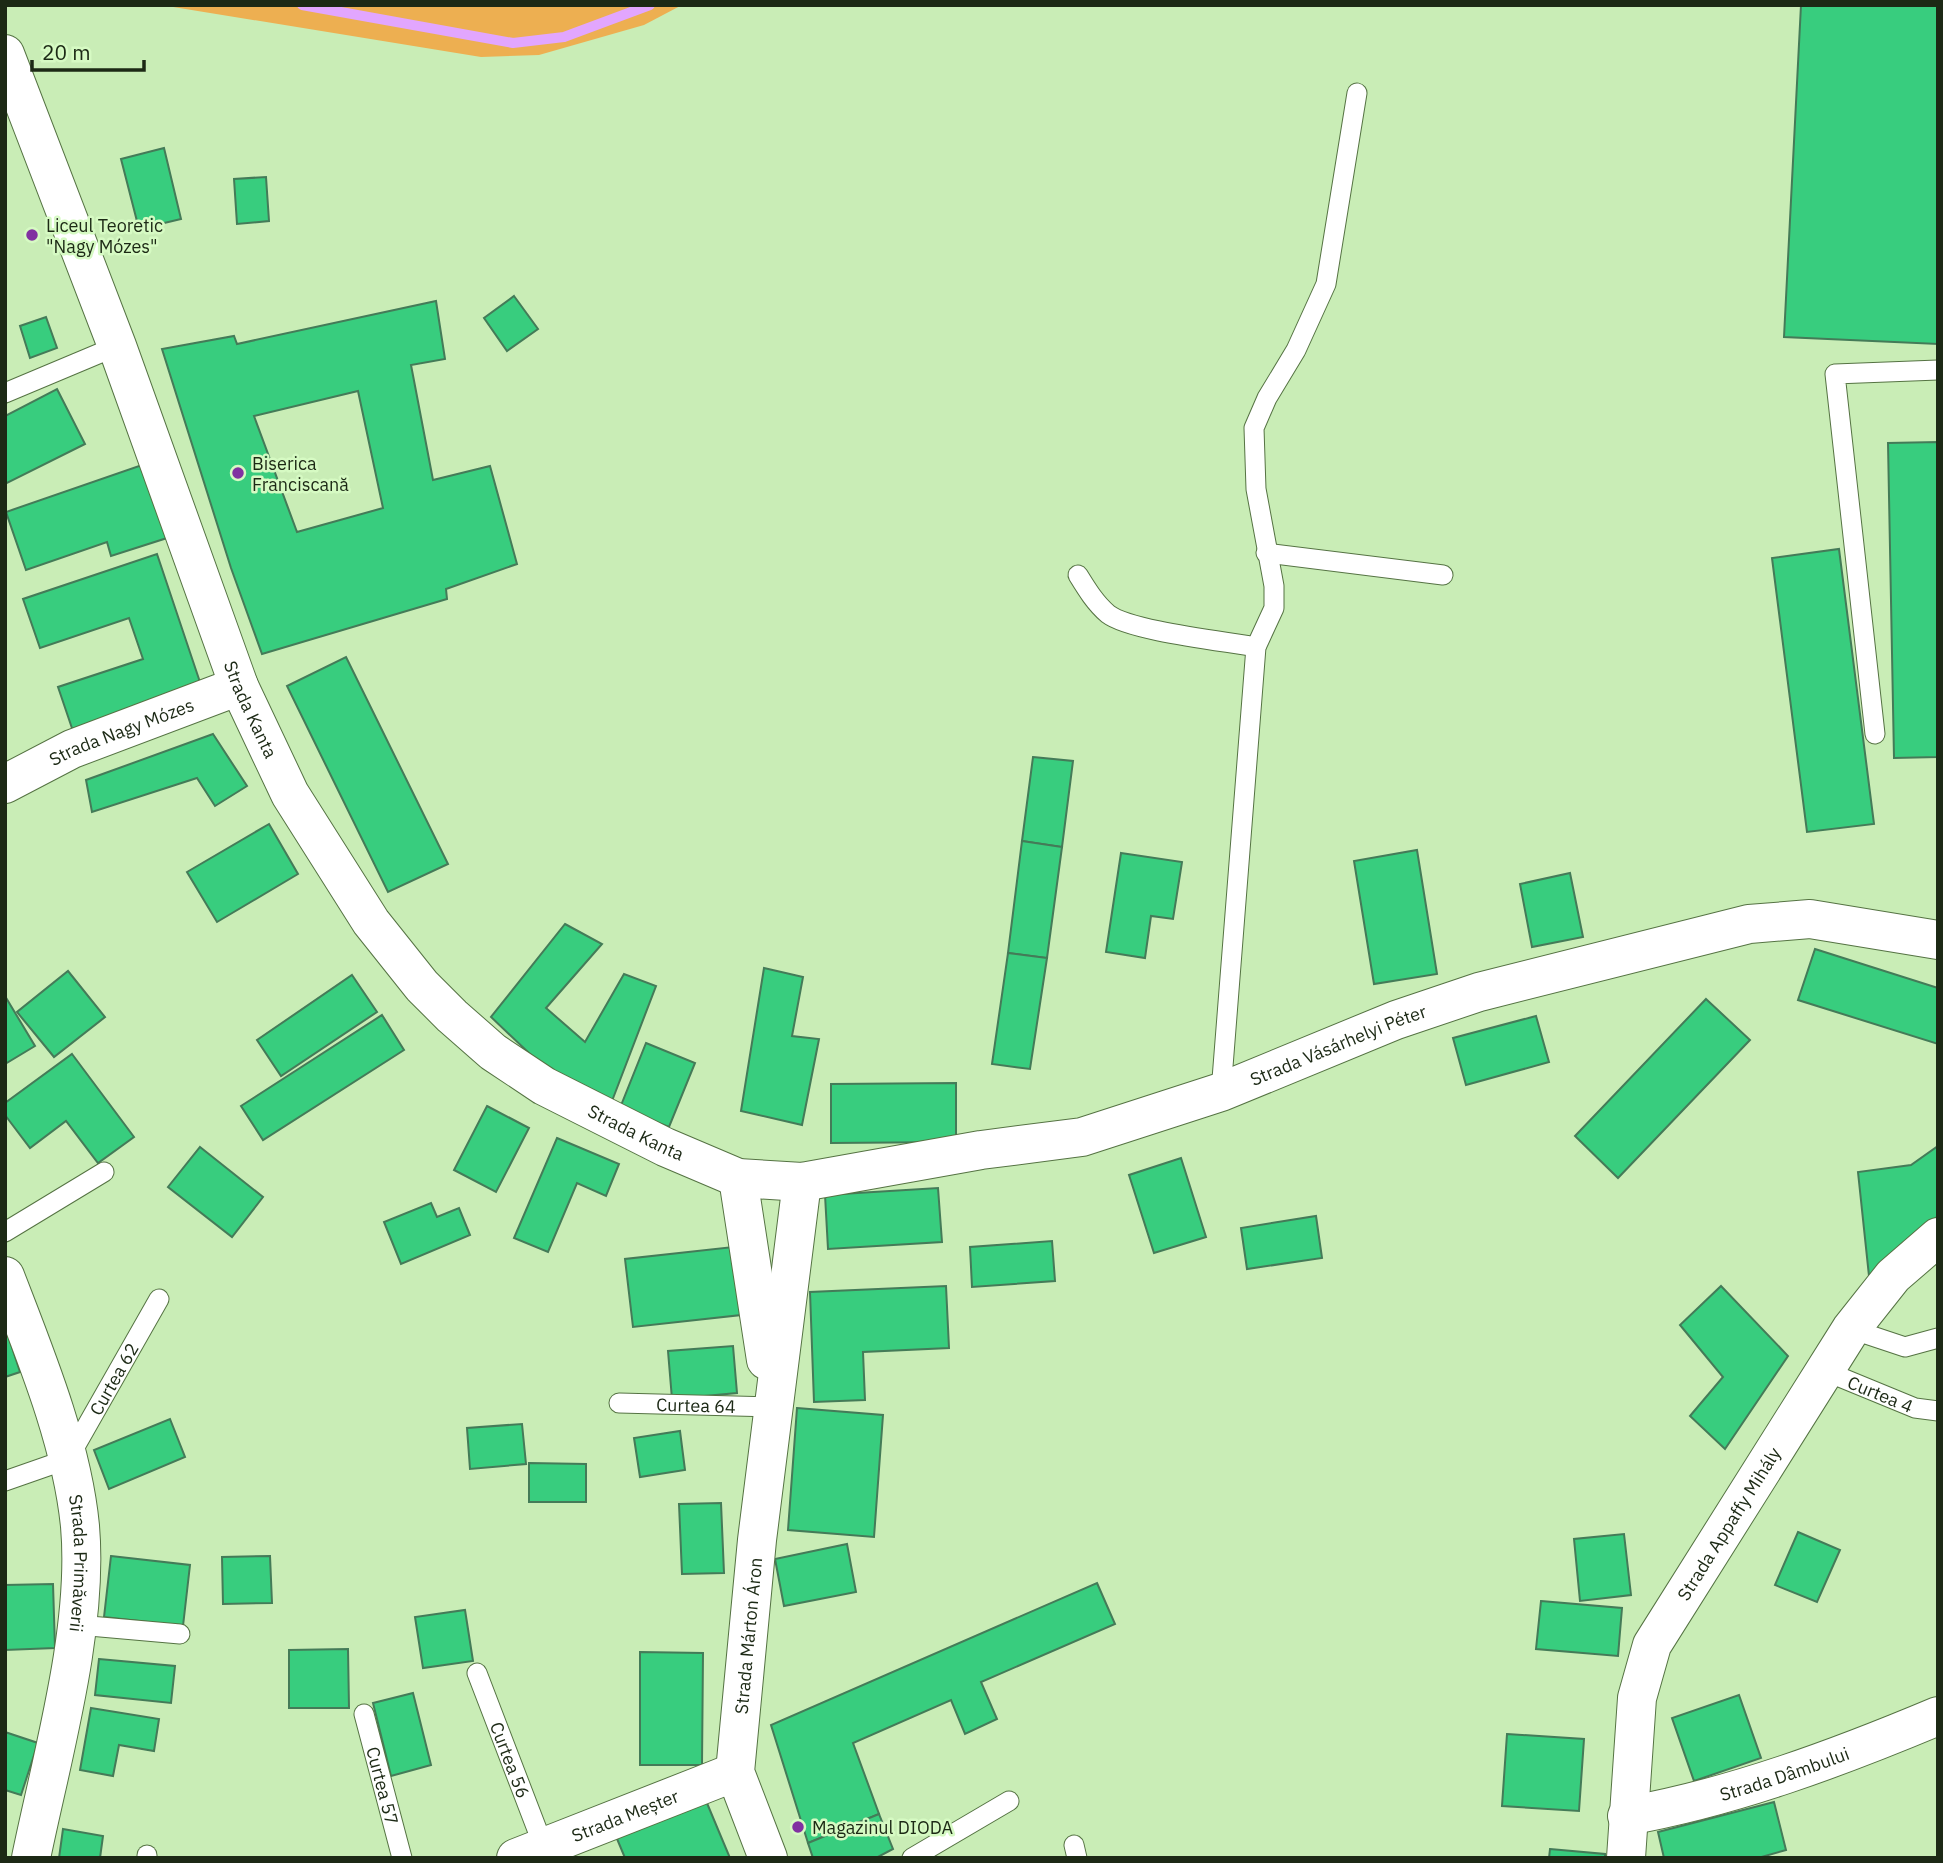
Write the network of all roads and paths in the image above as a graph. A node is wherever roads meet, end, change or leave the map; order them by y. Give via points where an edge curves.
1 (5, 54) edge
2 (1357, 93) dead end
3 (117, 346) junction
4 (1938, 370) edge
5 (5, 393) edge
6 (1266, 553) junction
7 (1078, 575) dead end
8 (1443, 575) dead end
9 (1256, 647) junction
10 (239, 686) junction
11 (1875, 734) dead end
12 (5, 785) edge
13 (1938, 940) edge
14 (1221, 1092) junction
15 (104, 1172) dead end
16 (738, 1178) junction
17 (802, 1182) junction
18 (5, 1233) edge
19 (1938, 1237) edge
20 (5, 1276) edge
21 (159, 1299) dead end
22 (1851, 1329) junction
23 (1938, 1338) edge
24 (1825, 1371) junction
25 (619, 1403) dead end
26 (773, 1407) junction
27 (1938, 1412) edge
28 (68, 1459) junction
29 (5, 1481) edge
30 (78, 1625) junction
31 (180, 1634) dead end
32 (477, 1673) dead end
33 (364, 1714) dead end
34 (1938, 1716) edge
35 (735, 1772) junction
36 (1009, 1801) dead end
37 (1627, 1816) junction
38 (529, 1851) edge
39 (31, 1858) edge
40 (402, 1858) edge
41 (768, 1858) edge
42 (912, 1858) edge
43 (1626, 1858) edge

1 - 3 street, Strada Kanta
2 - 6 lane via 1326,284 1254,428 1256,489
3 - 5 lane
3 - 10 street, Strada Kanta
4 - 11 lane via 1836,374
6 - 8 lane
6 - 9 lane via 1274,608
7 - 9 lane via 1108,614 1133,626
9 - 14 lane
10 - 12 street, Strada Nagy Mózes via 72,749
10 - 16 street, Strada Kanta via 290,794 371,922 422,986 494,1052 544,1086
13 - 14 street, Strada Vásárhelyi Péter via 1810,919 1749,924 1479,992 1396,1020
14 - 17 street, Strada Vásárhelyi Péter via 1082,1138 981,1150
15 - 18 lane
16 - 17 street, Strada Vásárhelyi Péter
16 - 26 street, Strada Márton Áron
17 - 26 street, Strada Márton Áron
19 - 22 street, Strada Appaffy Mihály via 1893,1276
20 - 28 street, Strada Primăverii
21 - 28 lane, Curtea 62
22 - 23 lane via 1905,1346
22 - 24 street, Strada Appaffy Mihály
24 - 27 lane, Curtea 4 via 1915,1408
24 - 37 street, Strada Appaffy Mihály via 1652,1645 1637,1698
25 - 26 lane, Curtea 64
26 - 35 street, Strada Márton Áron
28 - 29 lane
28 - 30 street, Strada Primăverii via 80,1525
30 - 31 lane
30 - 39 street, Strada Primăverii
32 - 38 lane, Curtea 56
33 - 40 lane, Curtea 57
34 - 37 street, Strada Dâmbului via 1865,1746 1692,1802
35 - 38 street, Strada Meșter
35 - 41 street, Strada Márton Áron
36 - 42 lane
37 - 43 street, Strada Appaffy Mihály

